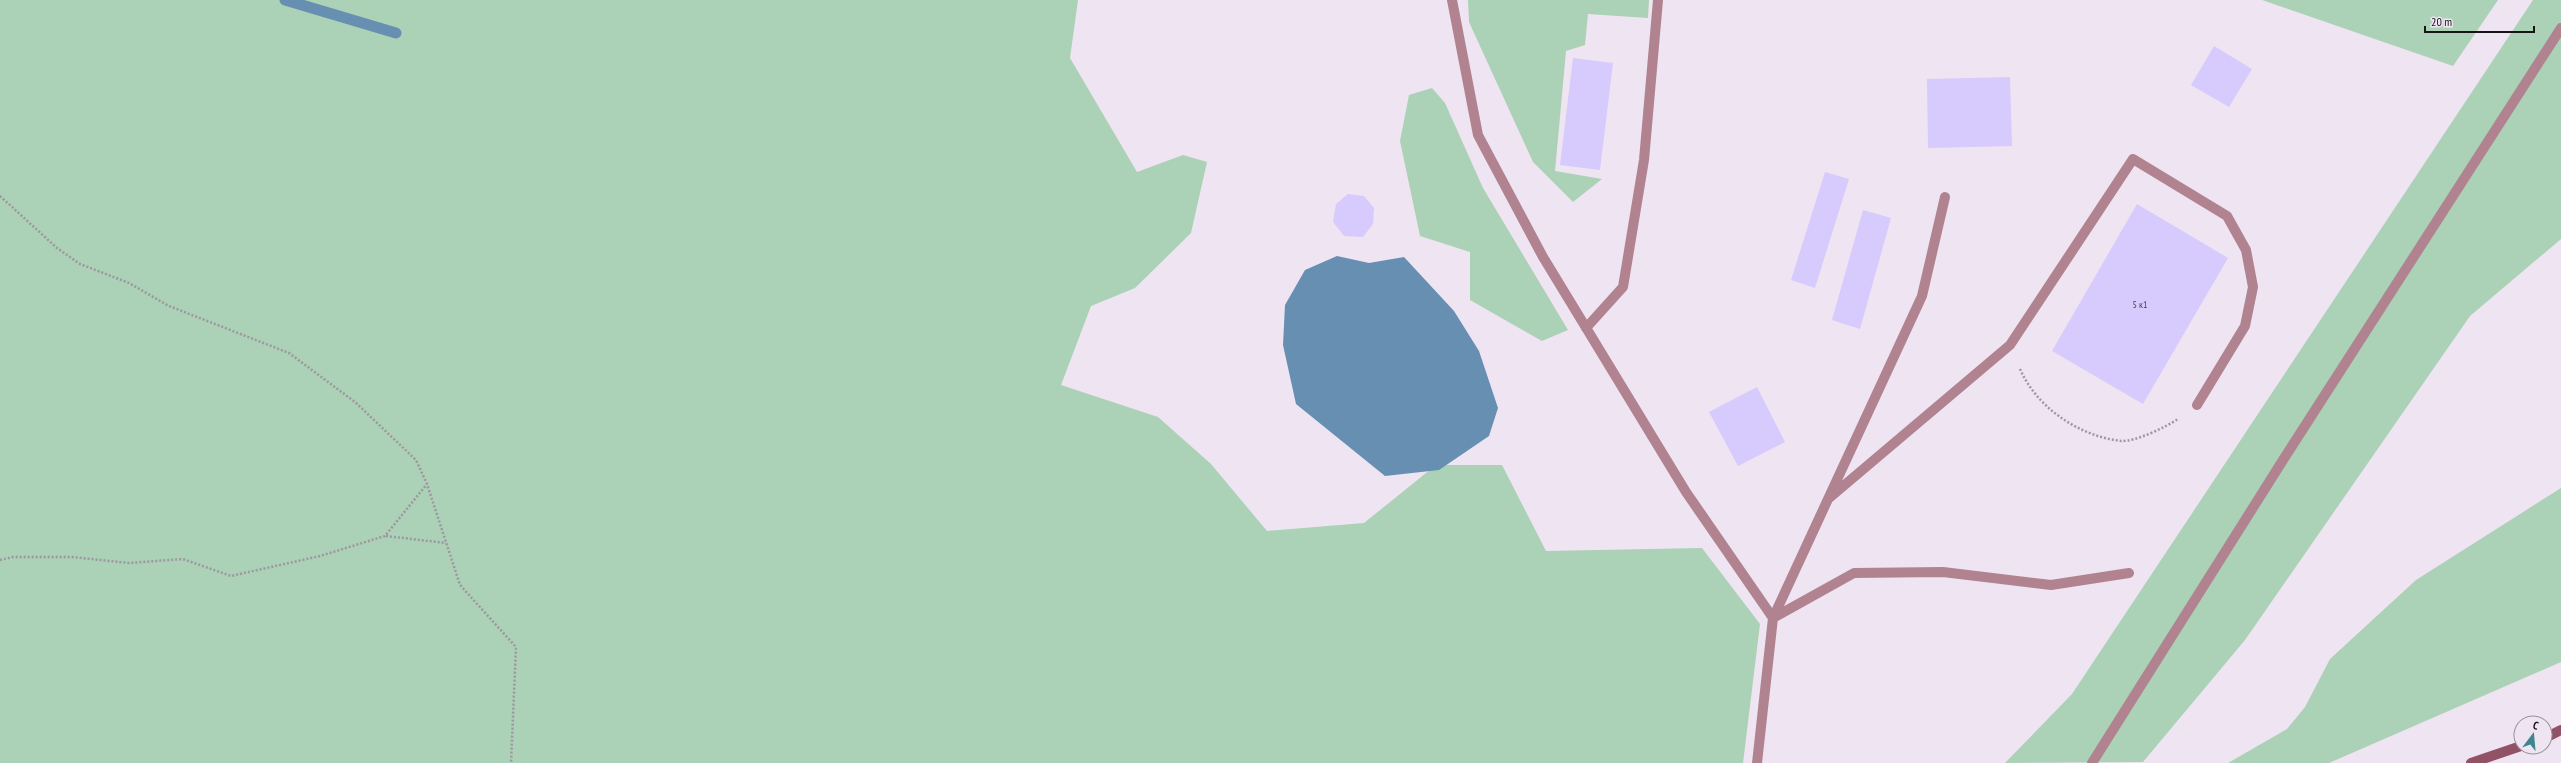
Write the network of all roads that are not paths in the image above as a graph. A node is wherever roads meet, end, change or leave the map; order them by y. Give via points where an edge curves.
1 (1452, 0) edge
2 (1658, 0) edge
3 (2561, 28) edge
4 (1945, 197) dead end
5 (1586, 328) junction
6 (2197, 405) road end
7 (1828, 499) junction
8 (2130, 573) dead end
9 (1773, 618) junction
10 (2513, 749) edge
11 (1756, 763) edge
12 (2092, 763) edge
13 (2471, 763) edge

1 - 5 lane via 1478,135 1543,257
2 - 5 lane via 1644,160 1623,287
3 - 12 lane
4 - 7 lane via 1922,296
5 - 9 lane via 1686,492
6 - 7 lane via 2245,326 2253,287 2246,250 2227,216 2134,158 2010,345
7 - 9 lane
8 - 9 lane via 2051,585 1943,572 1854,573
9 - 11 lane
10 - 13 main road

